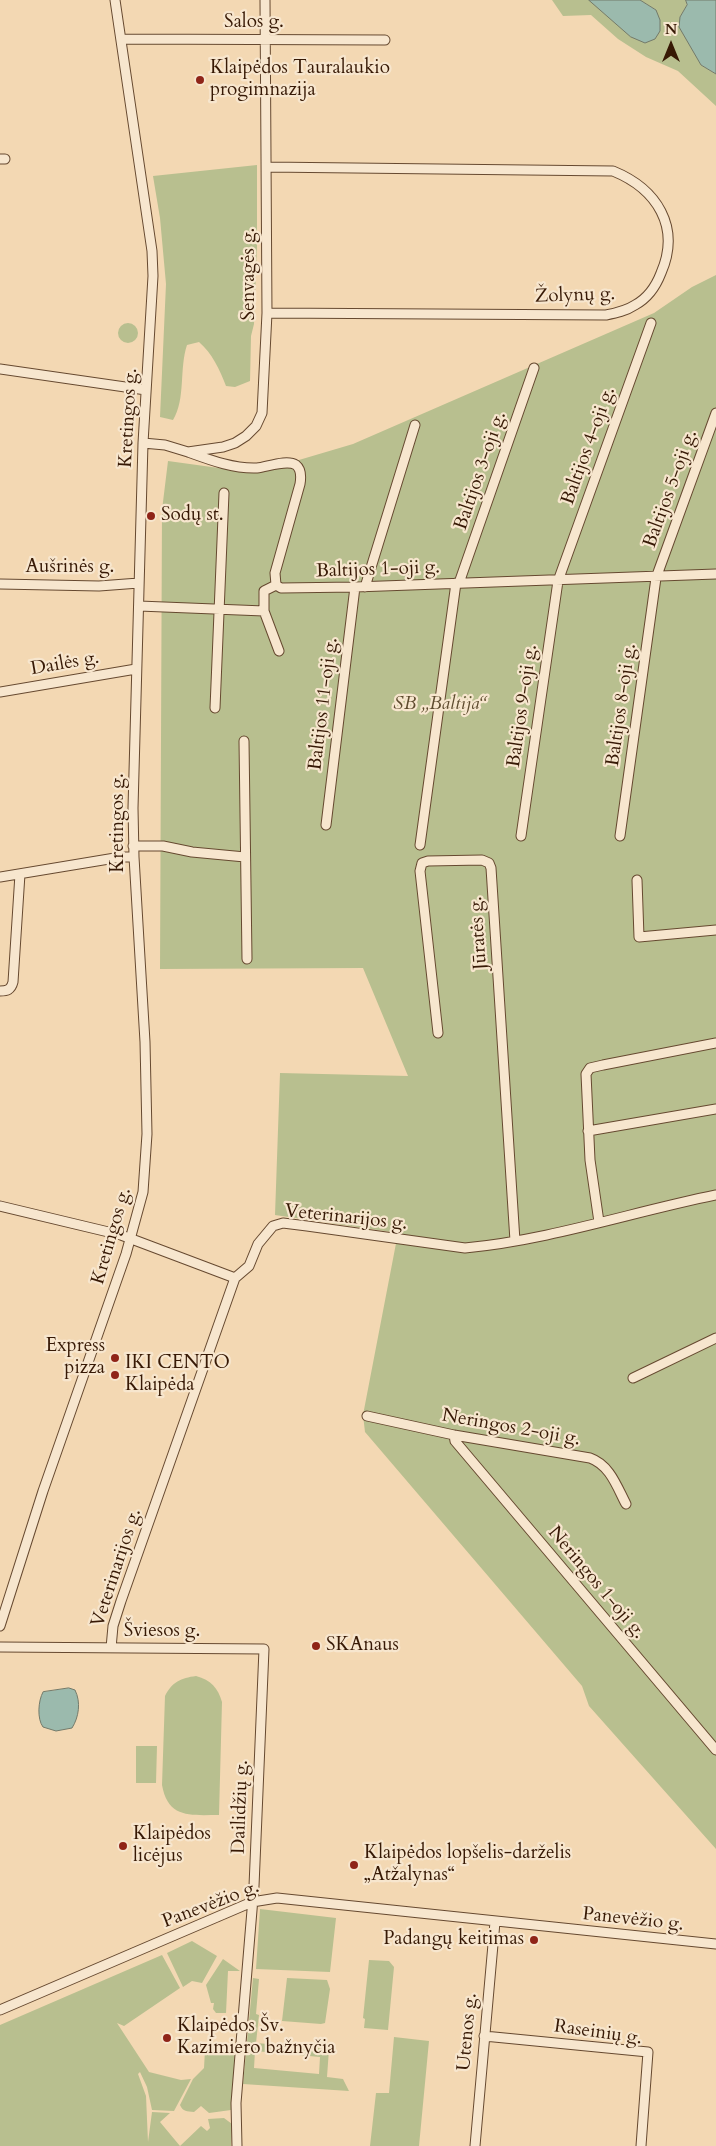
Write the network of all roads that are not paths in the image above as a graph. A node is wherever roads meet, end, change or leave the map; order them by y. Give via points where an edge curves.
1 (115, 0) edge
2 (265, 0) edge
3 (265, 39) junction
4 (122, 40) junction
5 (385, 40) dead end
6 (266, 167) junction
7 (267, 313) junction
8 (651, 323) dead end
9 (534, 368) dead end
10 (0, 369) edge
11 (146, 390) junction
12 (716, 412) edge
13 (415, 425) dead end
14 (143, 443) junction
15 (188, 452) junction
16 (224, 493) dead end
17 (716, 574) edge
18 (656, 578) junction
19 (558, 580) junction
20 (139, 583) junction
21 (457, 583) junction
22 (0, 584) edge
23 (276, 585) junction
24 (355, 587) junction
25 (366, 587) junction
26 (139, 606) junction
27 (219, 609) junction
28 (264, 611) junction
29 (279, 651) dead end
30 (136, 669) junction
31 (0, 692) edge
32 (215, 708) dead end
33 (244, 741) dead end
34 (326, 825) dead end
35 (521, 836) dead end
36 (620, 836) dead end
37 (420, 845) dead end
38 (133, 846) junction
39 (134, 857) junction
40 (245, 857) junction
41 (20, 874) junction
42 (0, 877) edge
43 (637, 880) dead end
44 (716, 930) edge
45 (246, 959) dead end
46 (0, 991) edge
47 (438, 1033) dead end
48 (716, 1043) edge
49 (716, 1109) edge
50 (588, 1131) junction
51 (716, 1195) edge
52 (0, 1206) edge
53 (599, 1222) junction
54 (131, 1239) junction
55 (515, 1241) junction
56 (235, 1278) junction
57 (716, 1338) edge
58 (633, 1378) dead end
59 (367, 1416) dead end
60 (454, 1435) junction
61 (626, 1504) dead end
62 (0, 1626) edge
63 (0, 1647) edge
64 (111, 1648) junction
65 (264, 1649) joint
66 (716, 1750) edge
67 (252, 1902) junction
68 (495, 1922) junction
69 (716, 1944) edge
70 (0, 2010) edge
71 (484, 2036) junction
72 (237, 2146) edge
73 (475, 2146) edge
74 (641, 2146) edge

1 - 4 street, Kretingos g.
2 - 3 street, Senvagės g.
3 - 4 street, Salos g.
3 - 5 street, Salos g.
3 - 6 street, Senvagės g.
4 - 11 street, Kretingos g. via 152,251
6 - 7 street, Senvagės g.
6 - 7 street, Žolynų g. via 613,171 639,184 651,196 664,217 668,241 665,264 654,288 636,305 606,315
7 - 15 street, Senvagės g. via 264,402 256,426 236,443
8 - 19 street, Baltijos 4-oji g.
9 - 21 street, Baltijos 3-oji g.
10 - 11 street
11 - 14 street, Kretingos g.
12 - 18 street, Baltijos 5-oji g.
13 - 25 street
14 - 15 street, Senvagės g.
14 - 20 street, Kretingos g.
15 - 23 street via 239,467 288,463 300,471 300,484 275,574
16 - 27 street
17 - 18 street, Baltijos 1-oji g.
18 - 19 street, Baltijos 1-oji g.
18 - 36 street, Baltijos 8-oji g.
19 - 21 street, Baltijos 1-oji g.
19 - 35 street, Baltijos 9-oji g.
20 - 22 street, Aušrinės g. via 99,586
20 - 26 street, Kretingos g.
21 - 25 street, Baltijos 1-oji g.
21 - 37 street, Baltijos 3-oji g.
23 - 24 street, Baltijos 1-oji g. via 289,588
23 - 28 street via 264,590
24 - 25 street, Baltijos 1-oji g.
24 - 34 street, Baltijos 11-oji g.
26 - 27 street
26 - 30 street, Kretingos g.
27 - 28 street
27 - 32 street
28 - 29 street
30 - 31 street, Dailės g.
30 - 38 street, Kretingos g.
33 - 40 street
38 - 39 street, Kretingos g.
38 - 40 street via 163,846
39 - 41 street
39 - 54 street, Kretingos g. via 147,1134 144,1192
40 - 45 street
41 - 42 street
41 - 46 street via 13,982 8,991
43 - 44 street via 639,936
47 - 55 street, Jūratės g. via 420,871 422,863 482,860 491,868
48 - 50 street via 590,1068 586,1074
49 - 50 street
50 - 53 street
51 - 53 street, Veterinarijos g.
52 - 54 street
53 - 55 street, Veterinarijos g.
54 - 56 street
54 - 62 street, Kretingos g. via 43,1491
55 - 56 street, Veterinarijos g. via 465,1248 283,1223 266,1233 249,1266
56 - 64 street, Veterinarijos g. via 121,1601 113,1626
57 - 58 street
59 - 60 street, Neringos 2-oji g.
60 - 61 street, Neringos 2-oji g. via 601,1461
60 - 66 street, Neringos 1-oji g. via 455,1442
63 - 64 street, Šviesos g.
64 - 65 street, Šviesos g.
65 - 67 street, Dailidžių g.
67 - 68 street, Panevėžio g. via 277,1898
67 - 70 street, Panevėžio g.
67 - 72 street, Dailidžių g. via 236,2103
68 - 69 street, Panevėžio g.
68 - 71 street, Utenos g.
71 - 73 street, Utenos g.
71 - 74 street, Raseinių g. via 648,2052

